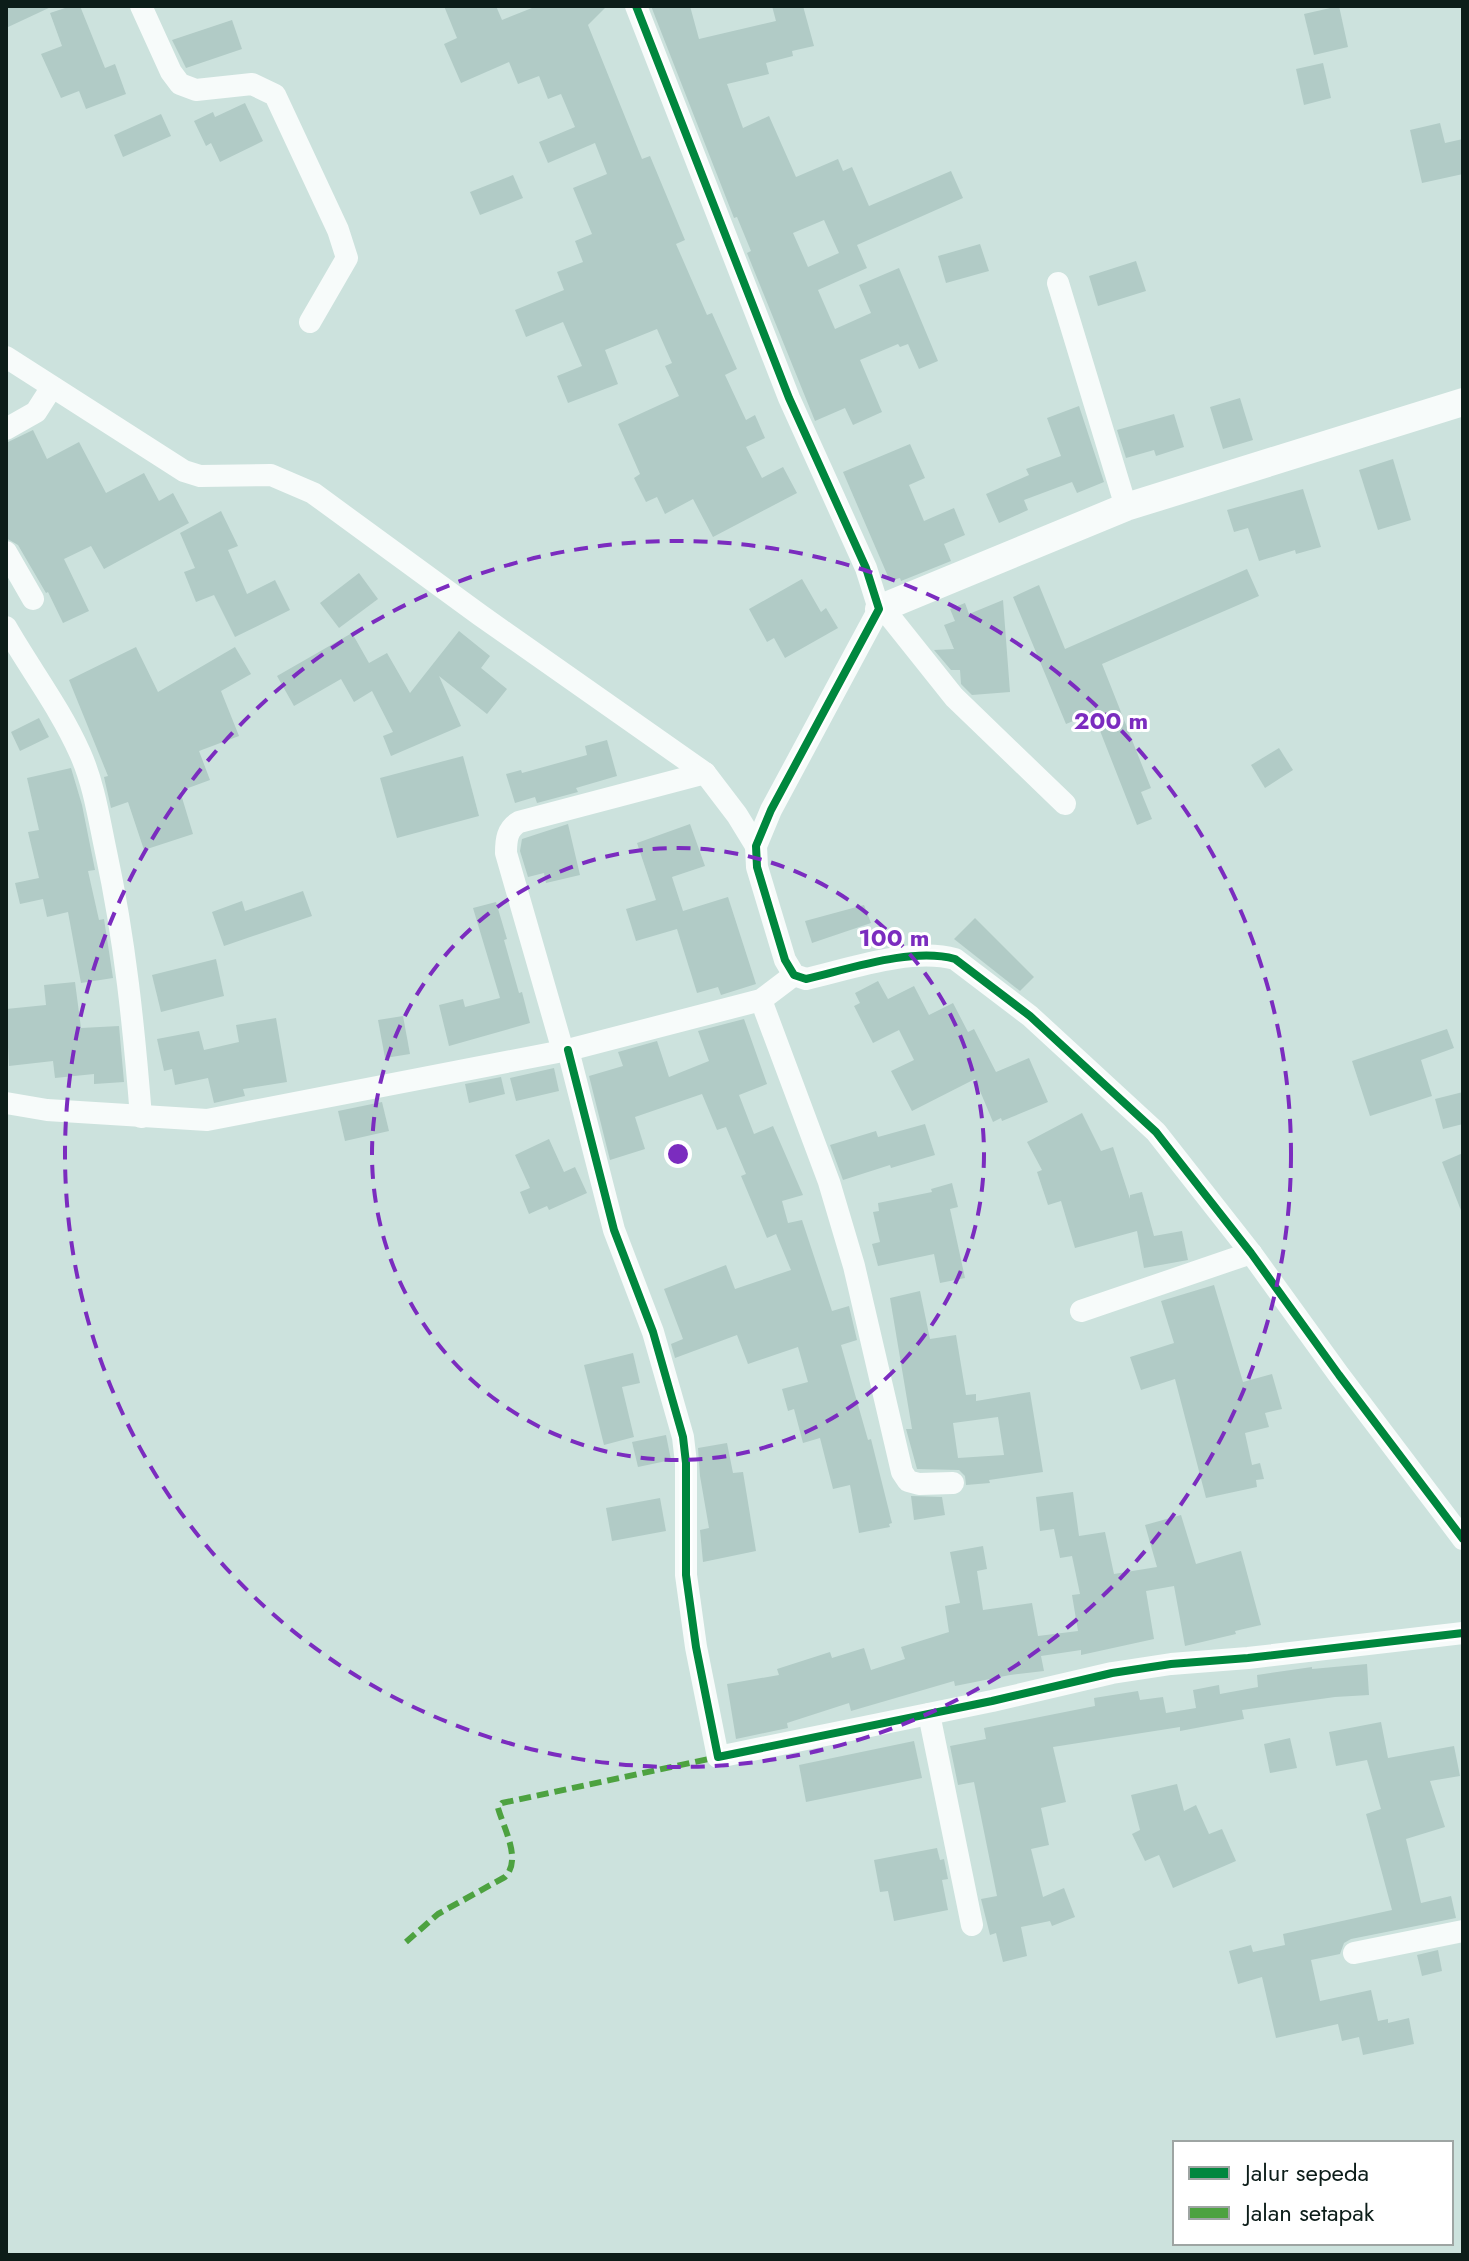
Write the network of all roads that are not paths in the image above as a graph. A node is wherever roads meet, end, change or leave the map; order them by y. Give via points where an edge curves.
1 (141, 6) edge
2 (636, 6) edge
3 (1058, 283) dead end
4 (310, 322) dead end
5 (6, 357) edge
6 (52, 387) junction
7 (1463, 402) edge
8 (6, 429) edge
9 (1126, 507) junction
10 (6, 552) edge
11 (33, 599) dead end
12 (876, 616) junction
13 (6, 627) edge
14 (705, 773) junction
15 (1065, 804) dead end
16 (756, 846) junction
17 (794, 975) junction
18 (761, 1000) junction
19 (565, 1050) junction
20 (6, 1103) edge
21 (141, 1117) junction
22 (1251, 1253) junction
23 (1081, 1311) dead end
24 (953, 1483) dead end
25 (1463, 1539) edge
26 (1463, 1633) edge
27 (929, 1714) junction
28 (972, 1925) dead end
29 (1463, 1931) edge
30 (1354, 1953) dead end

1 - 4 street via 180,84 196,90 252,84 275,95 347,258
2 - 12 street via 789,398 861,556
3 - 9 street
5 - 6 street
6 - 8 street via 36,412
6 - 14 street via 193,475 271,475 313,493
7 - 9 street
9 - 12 street
10 - 11 street
12 - 15 street
12 - 16 street
13 - 21 street via 59,713 93,788 132,1005
14 - 16 street
14 - 19 street via 512,826 506,853
16 - 17 street via 761,880
17 - 18 street
17 - 22 street via 806,979 915,957 955,959 1030,1016 1156,1132
18 - 19 street
18 - 24 street via 829,1182 902,1472 919,1484
19 - 21 street via 207,1120
19 - 27 street via 610,1219 653,1332 683,1437 686,1575 718,1757
20 - 21 street
22 - 23 street
22 - 25 street
26 - 27 street via 1156,1666
27 - 28 street
29 - 30 street

